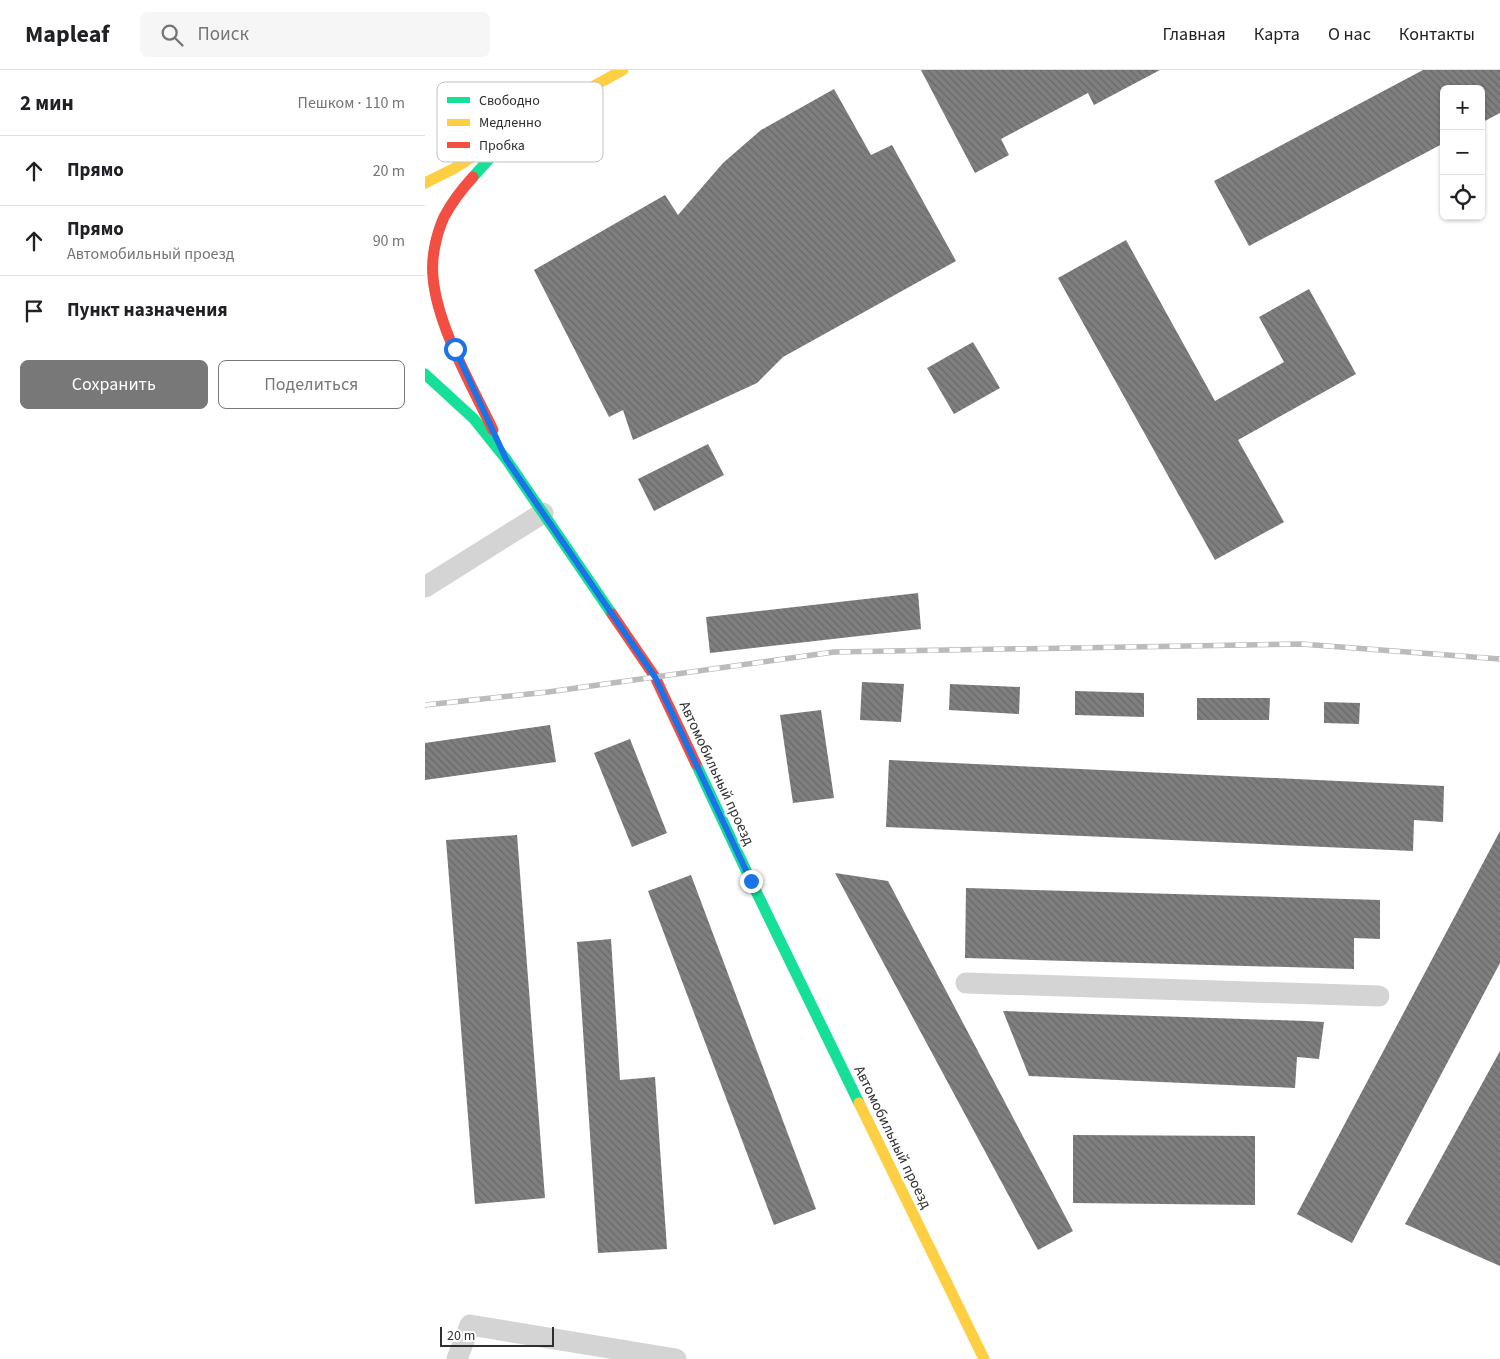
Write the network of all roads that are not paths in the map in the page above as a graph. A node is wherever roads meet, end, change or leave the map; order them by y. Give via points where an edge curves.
1 (623, 70) edge
2 (601, 82) edge
3 (464, 162) edge
4 (487, 162) edge
5 (425, 183) edge
6 (425, 374) edge
7 (506, 459) junction
8 (543, 513) junction
9 (425, 587) edge
10 (966, 984) dead end
11 (1379, 996) dead end
12 (457, 1359) edge
13 (677, 1359) edge
14 (984, 1359) edge

1 - 2 main road
3 - 5 main road
4 - 7 main road via 445,217 435,244 433,277 441,313 455,349
6 - 7 main road, Автомобильный проезд via 474,419
7 - 8 main road, Автомобильный проезд
8 - 9 lane
8 - 14 main road, Автомобильный проезд via 655,677
10 - 11 lane
12 - 13 lane via 470,1325

